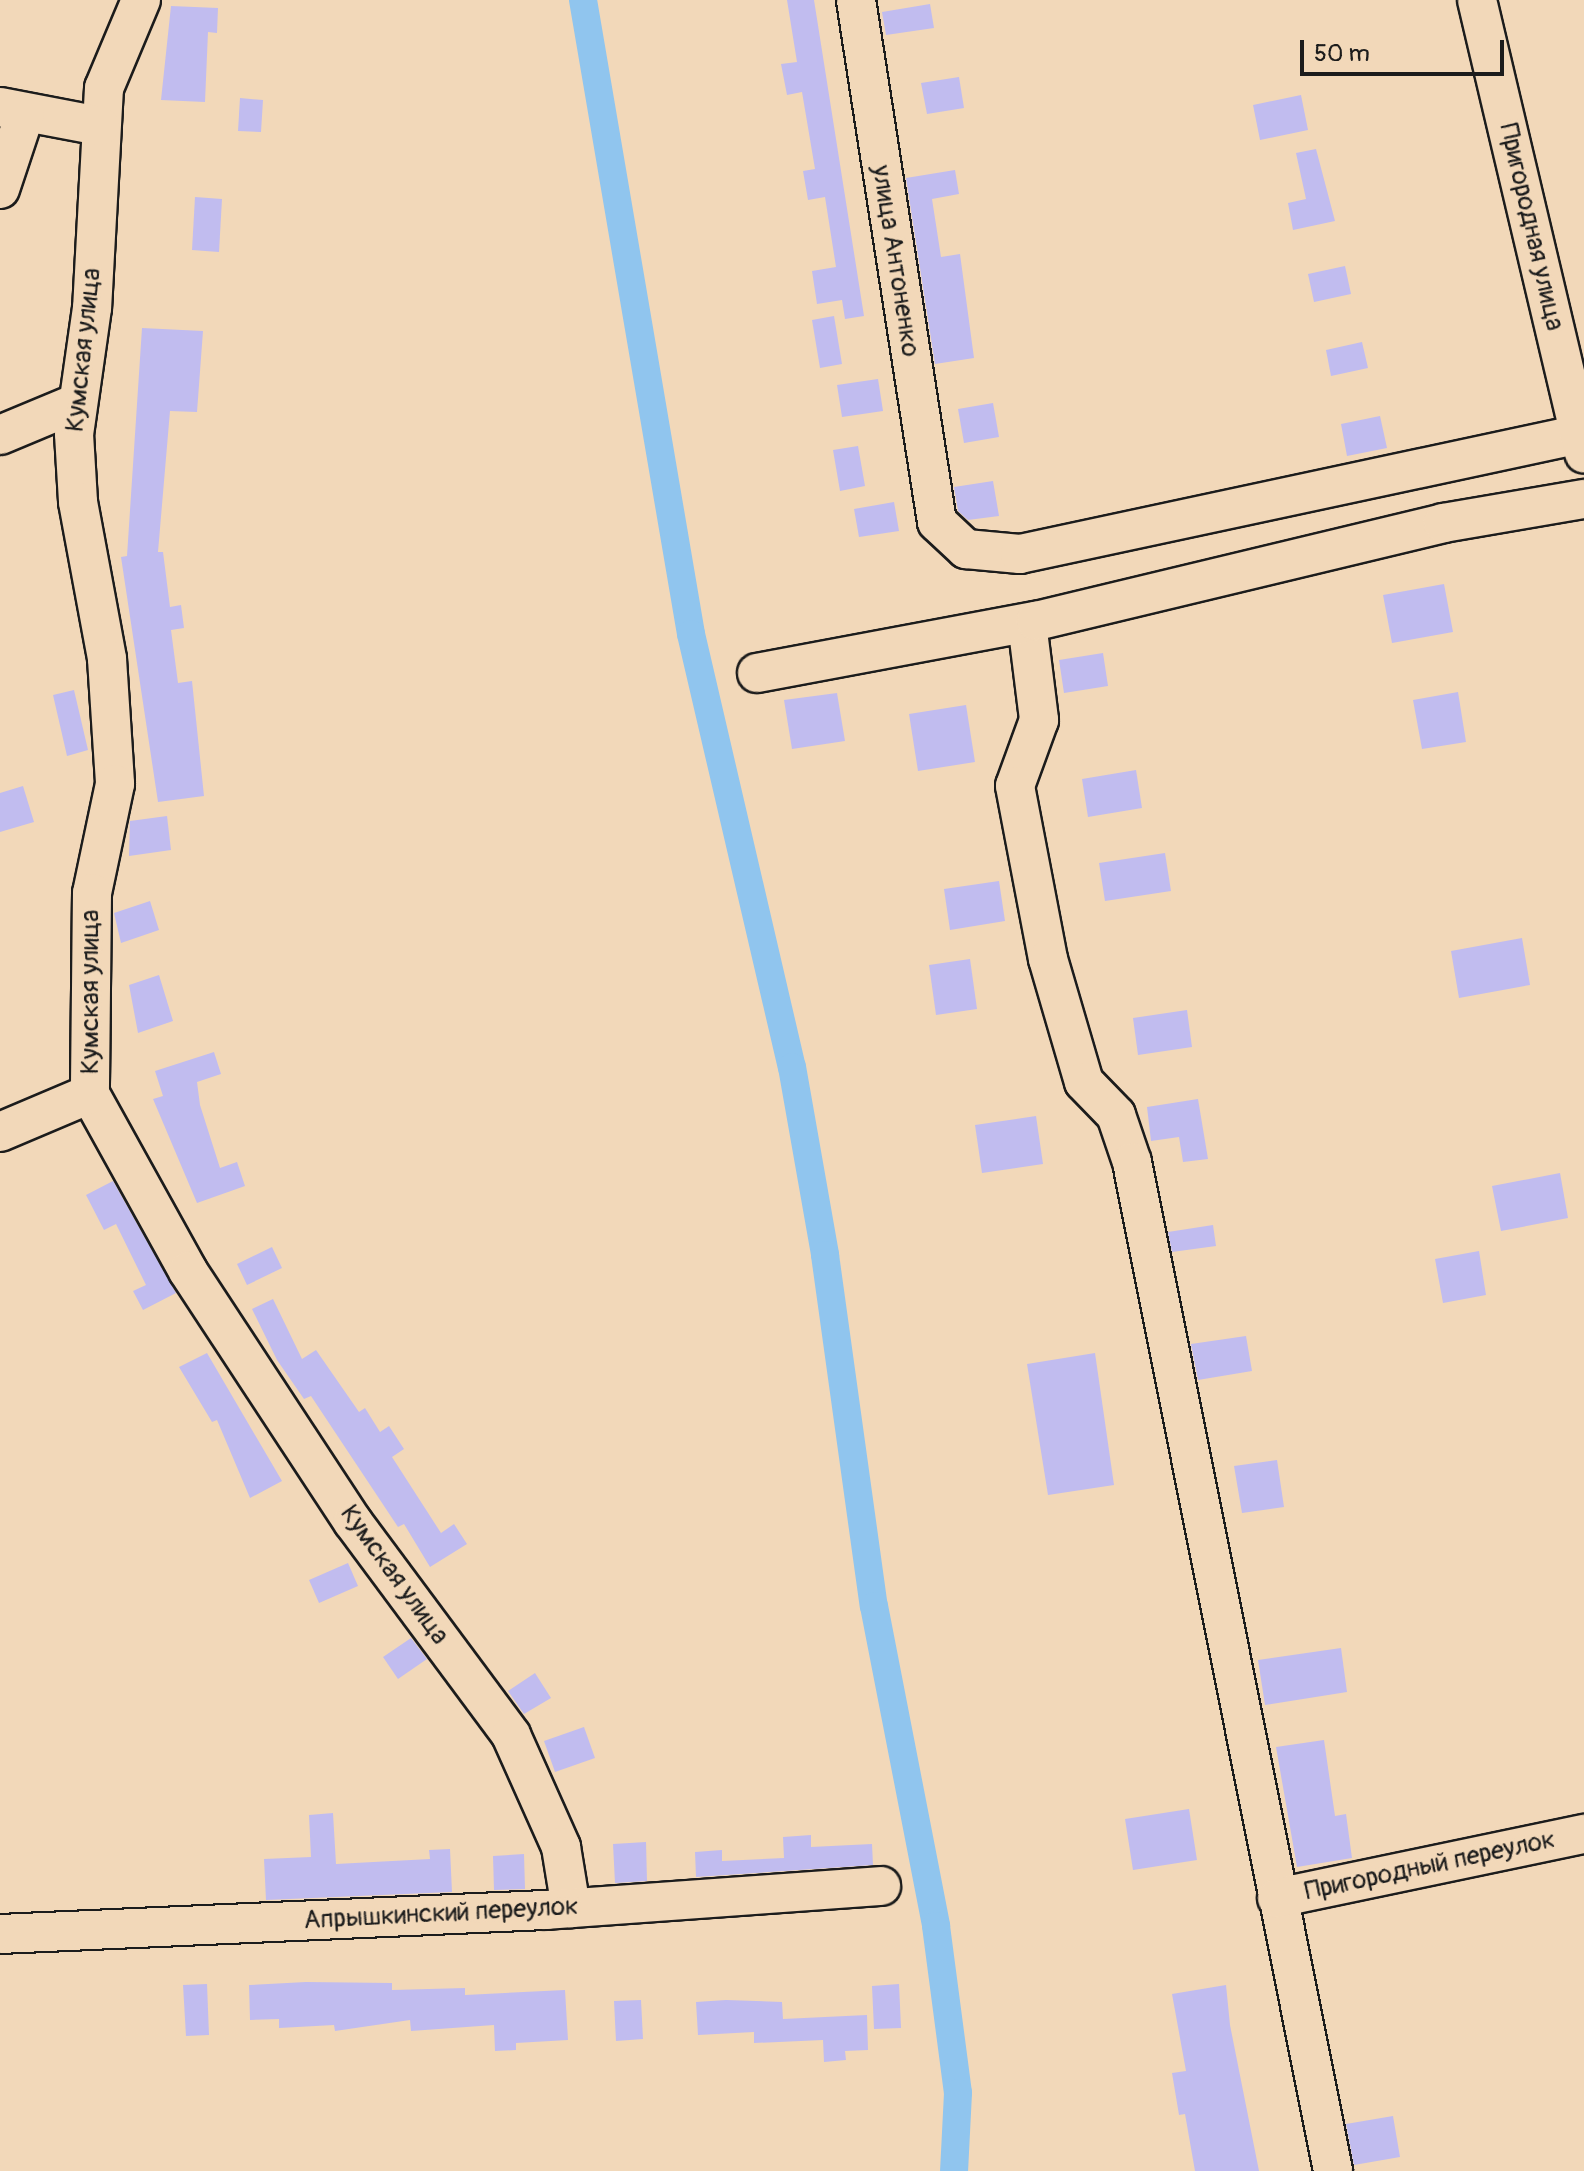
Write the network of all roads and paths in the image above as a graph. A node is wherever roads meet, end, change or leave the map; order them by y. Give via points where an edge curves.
1 (141, 0) edge
2 (856, 0) edge
3 (1477, 0) edge
4 (13, 110) edge
5 (100, 126) junction
6 (0, 189) edge
7 (77, 403) junction
8 (0, 435) edge
9 (1582, 444) edge
10 (1403, 470) junction
11 (1584, 499) edge
12 (1414, 529) junction
13 (1027, 623) junction
14 (757, 673) dead end
15 (90, 1094) junction
16 (0, 1132) edge
17 (1584, 1834) edge
18 (881, 1886) dead end
19 (1277, 1898) junction
20 (571, 1908) junction
21 (0, 1934) edge
22 (1333, 2171) edge

1 - 5 street, Кумская улица via 104,88
2 - 10 street, улица Антоненко via 937,522 966,549 1020,554
3 - 9 street, Пригородная улица
4 - 5 street
4 - 6 street
5 - 7 street, Кумская улица via 92,308
7 - 8 street
7 - 15 street, Кумская улица via 78,502 107,659 115,784 92,893
9 - 10 street
10 - 12 street
11 - 12 street
12 - 13 street
13 - 14 street
13 - 19 street via 1039,720 1015,786 1048,959 1084,1082 1116,1115 1132,1162
15 - 16 street
15 - 20 street, Кумская улица via 197,1284 353,1522 511,1735 561,1847
17 - 19 street, Пригородный переулок
18 - 20 street, Апрышкинский переулок
19 - 22 street
20 - 21 street, Апрышкинский переулок

